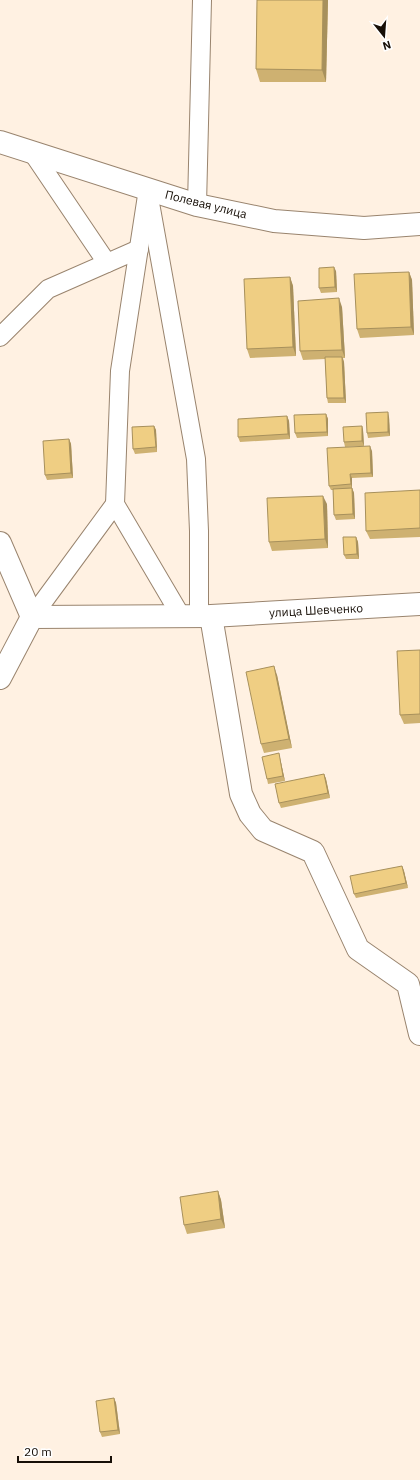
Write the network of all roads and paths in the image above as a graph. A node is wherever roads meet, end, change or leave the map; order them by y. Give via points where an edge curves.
1 (202, 0) edge
2 (0, 142) edge
3 (32, 152) junction
4 (148, 189) junction
5 (197, 205) junction
6 (420, 224) edge
7 (139, 249) junction
8 (107, 263) junction
9 (0, 337) edge
10 (115, 504) junction
11 (0, 543) edge
12 (420, 604) edge
13 (197, 616) junction
14 (32, 617) junction
15 (0, 678) edge
16 (414, 983) edge
17 (420, 1034) edge

1 - 5 lane
2 - 3 street, Полевая улица
3 - 4 street, Полевая улица
3 - 8 lane
4 - 5 street, Полевая улица
4 - 7 lane
4 - 13 lane via 196,459 199,531
5 - 6 street, Полевая улица via 274,221 364,228
7 - 8 lane
7 - 10 lane via 120,371
8 - 9 lane via 48,290
10 - 13 lane
10 - 14 lane
11 - 14 street
12 - 13 street, улица Шевченко
13 - 14 street, улица Шевченко
13 - 16 street via 241,794 250,814 263,830 313,852 358,949
14 - 15 street
16 - 17 street

